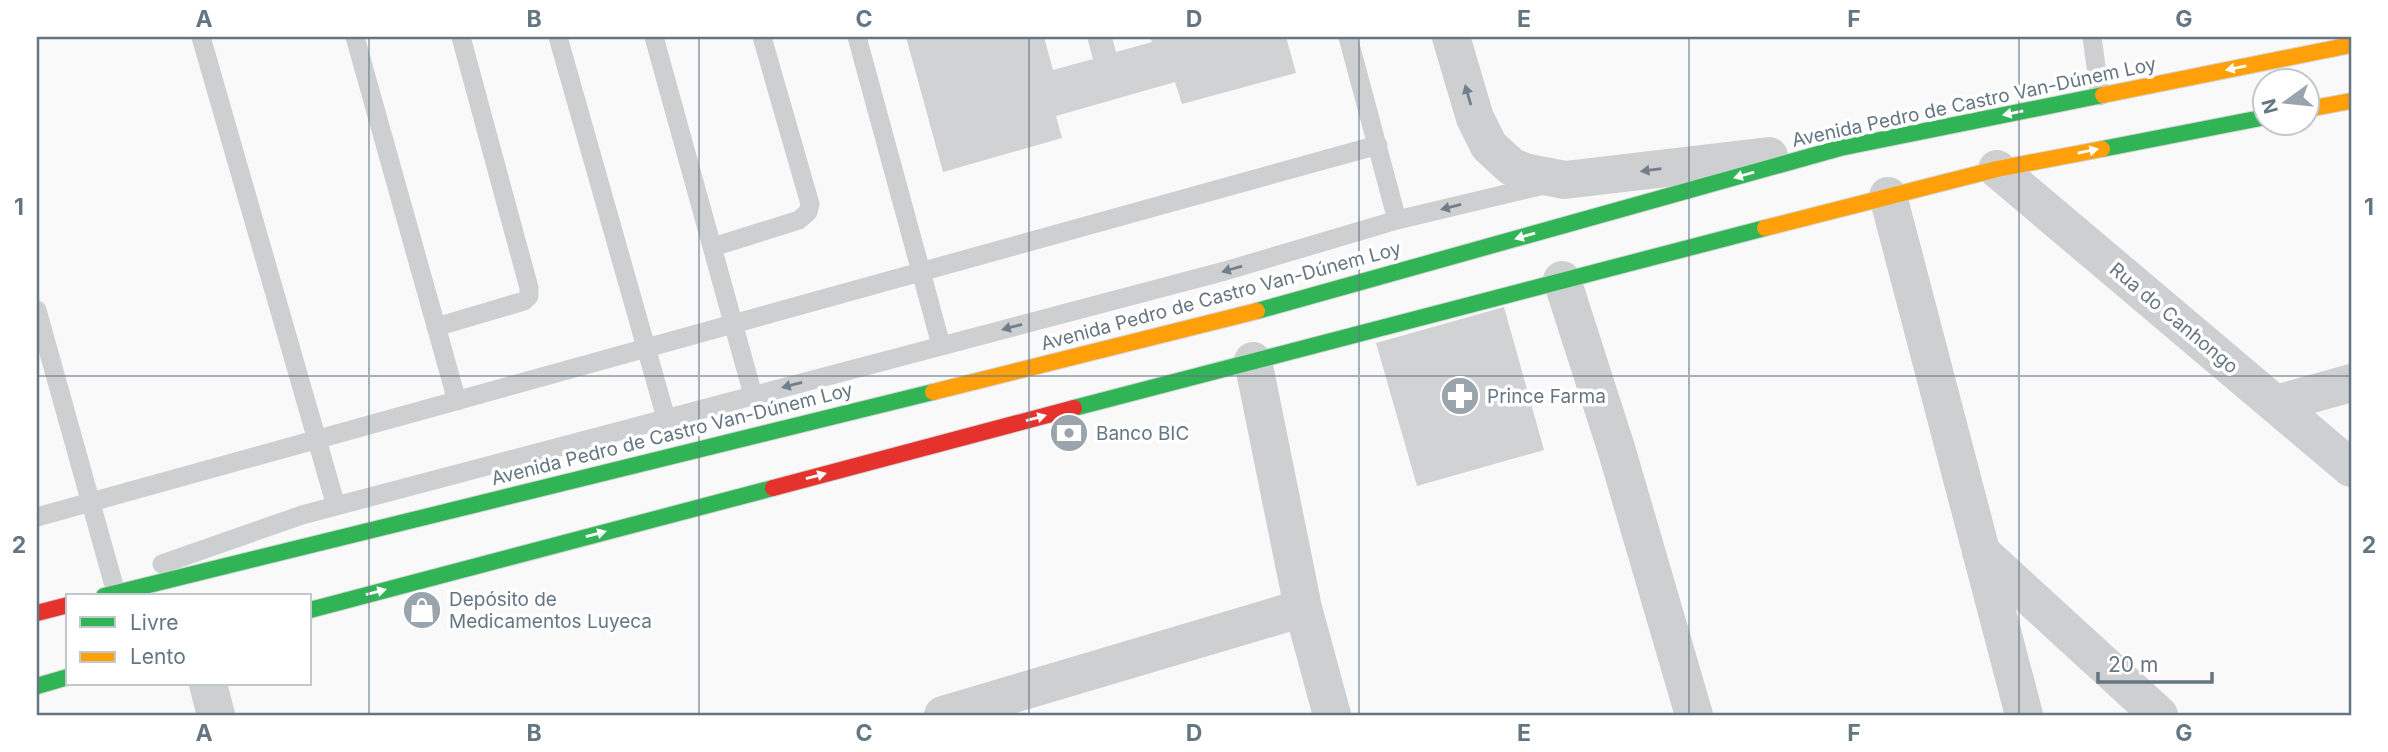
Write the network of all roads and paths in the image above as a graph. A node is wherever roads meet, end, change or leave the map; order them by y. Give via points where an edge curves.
1 (201, 37) edge
2 (355, 37) edge
3 (461, 37) edge
4 (558, 37) edge
5 (654, 37) edge
6 (762, 37) edge
7 (857, 37) edge
8 (1348, 37) edge
9 (1451, 37) edge
10 (2092, 37) edge
11 (2351, 45) edge
12 (2100, 96) junction
13 (2351, 101) edge
14 (2322, 106) edge
15 (2252, 120) edge
16 (1378, 145) junction
17 (1840, 148) junction
18 (1997, 169) junction
19 (1565, 180) junction
20 (1888, 196) junction
21 (1397, 220) junction
22 (713, 247) junction
23 (923, 272) junction
24 (1562, 280) junction
25 (37, 310) edge
26 (733, 325) junction
27 (436, 327) junction
28 (941, 345) junction
29 (646, 349) junction
30 (1252, 360) junction
31 (2351, 383) edge
32 (753, 395) junction
33 (457, 401) junction
34 (2276, 404) junction
35 (666, 418) junction
36 (317, 440) junction
37 (2351, 468) edge
38 (90, 503) junction
39 (336, 506) junction
40 (37, 517) edge
41 (1981, 552) junction
42 (108, 589) edge
43 (84, 594) edge
44 (66, 599) edge
45 (66, 605) edge
46 (1303, 608) junction
47 (312, 609) edge
48 (37, 612) edge
49 (66, 678) edge
50 (37, 686) edge
51 (209, 686) edge
52 (216, 715) edge
53 (943, 715) edge
54 (1332, 715) edge
55 (1694, 715) edge
56 (2024, 715) edge
57 (2159, 715) edge

1 - 36 lane
2 - 27 lane
3 - 27 lane via 529,296
4 - 29 lane
5 - 22 lane
6 - 22 lane via 810,204 800,220
7 - 23 lane
8 - 16 lane
19 -> 9 street via 1511,167 1489,146 1475,118
10 - 12 lane
11 -> 12 highway, Avenida Pedro de Castro Van-Dúnem Loy
12 -> 17 highway, Avenida Pedro de Castro Van-Dúnem Loy
13 - 14 highway
18 -> 15 highway
16 - 21 lane
16 - 23 lane
17 -> 19 street
17 -> 42 highway, Avenida Pedro de Castro Van-Dúnem Loy via 1244,315
18 - 20 highway
18 - 34 street, Rua do Canhongo
19 -> 21 lane
20 - 24 highway
20 - 41 street
21 -> 28 lane via 1225,271
22 - 26 lane
23 - 26 lane
23 - 28 lane
24 - 30 highway
24 - 55 street
25 - 38 lane
26 - 29 lane
26 - 32 lane
27 - 33 lane
28 -> 32 lane
29 - 33 lane
29 - 35 lane
30 - 46 street
47 -> 30 highway
31 - 34 street
32 - 35 lane
33 - 36 lane
34 - 37 street, Rua do Canhongo
35 - 39 lane
36 - 38 lane
36 - 39 lane
38 - 40 lane
38 - 42 lane
39 - 42 lane
41 - 56 street
41 - 57 street
42 - 43 lane
44 - 48 lane
45 - 48 highway
46 - 53 street
46 - 54 street
49 - 50 highway
51 - 52 street

